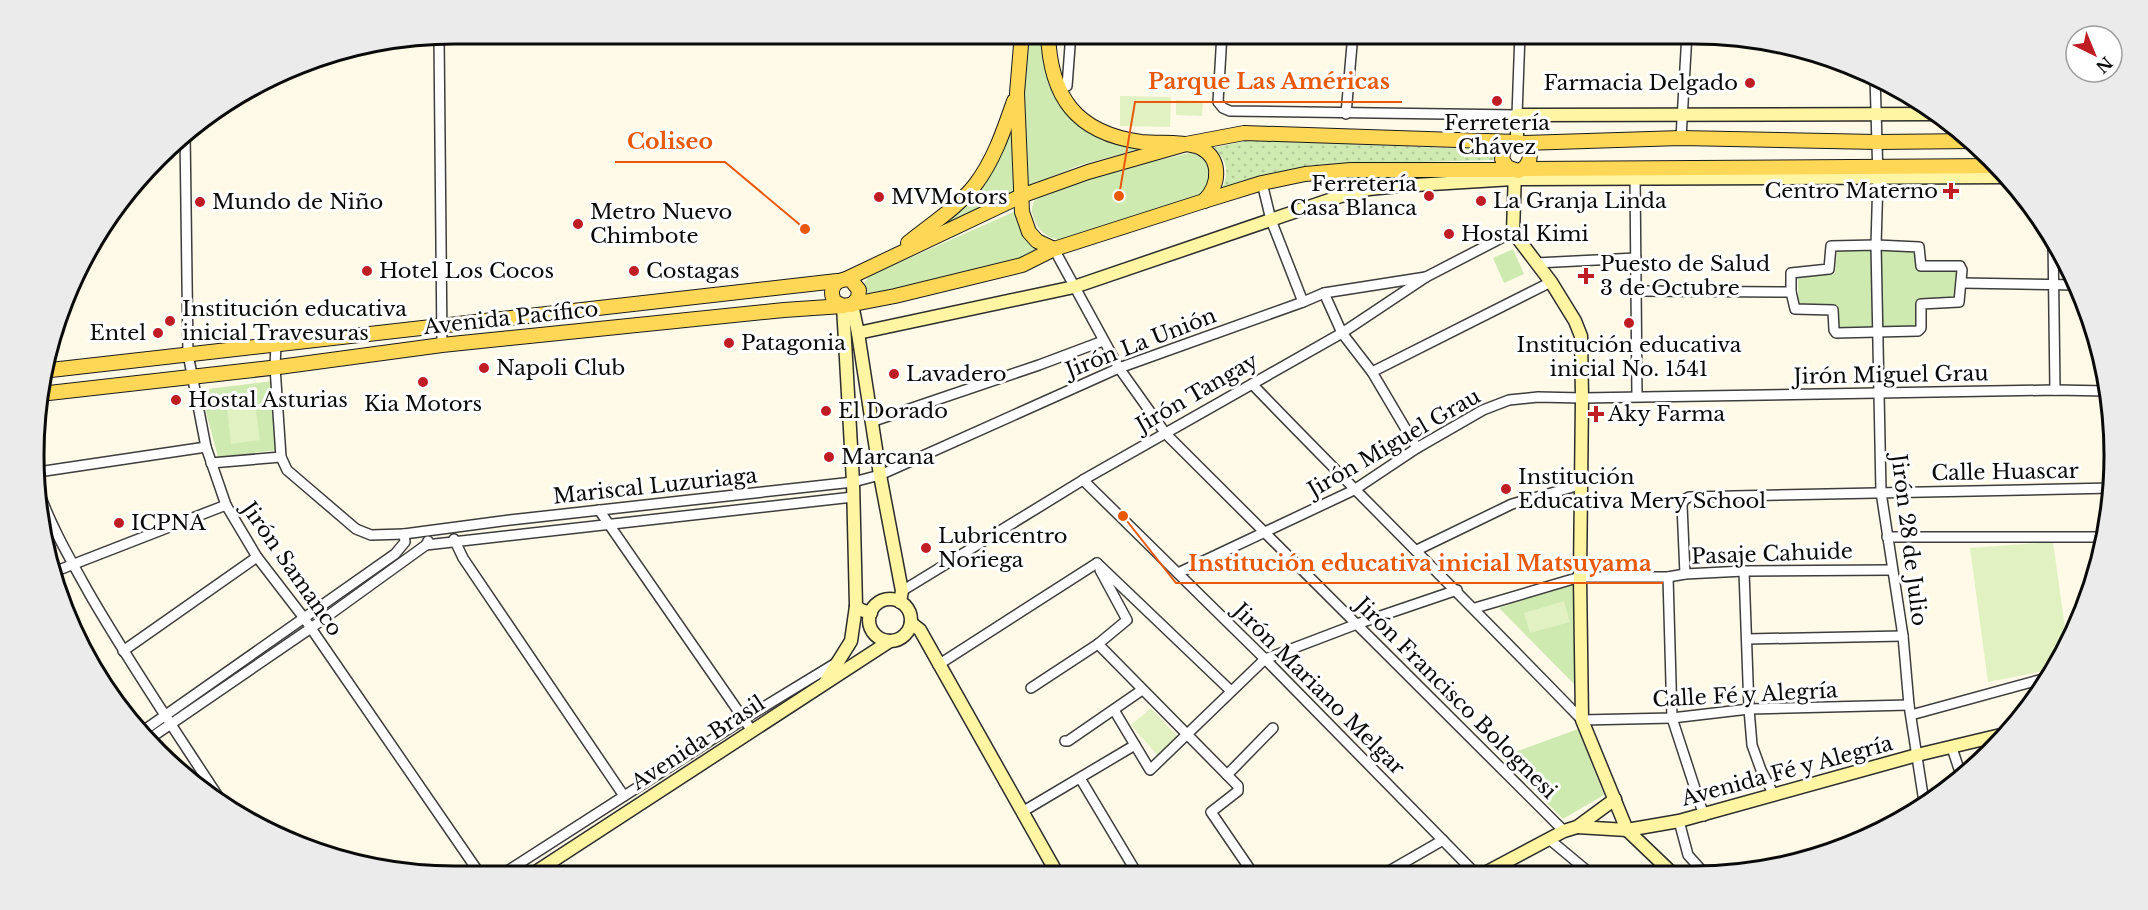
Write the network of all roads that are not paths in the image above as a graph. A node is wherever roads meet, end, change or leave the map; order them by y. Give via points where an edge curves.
1 (439, 44) edge
2 (1021, 44) edge
3 (1049, 44) edge
4 (1070, 44) edge
5 (1221, 44) edge
6 (1352, 44) edge
7 (1520, 44) edge
8 (1686, 44) edge
9 (1067, 86) dead end
10 (1875, 86) edge
11 (1017, 93) junction
12 (1346, 114) junction
13 (1683, 114) junction
14 (1876, 114) junction
15 (1923, 114) edge
16 (1517, 115) junction
17 (1681, 138) junction
18 (1958, 141) edge
19 (1877, 142) junction
20 (1517, 143) junction
21 (1186, 144) junction
22 (184, 146) edge
23 (1986, 167) edge
24 (1516, 172) junction
25 (1878, 172) junction
26 (1635, 173) junction
27 (1995, 177) edge
28 (1262, 183) junction
29 (1021, 196) junction
30 (1204, 201) junction
31 (1271, 220) junction
32 (1513, 232) junction
33 (1876, 245) junction
34 (1054, 249) junction
35 (890, 257) junction
36 (2053, 257) edge
37 (1636, 258) junction
38 (1536, 263) junction
39 (1426, 277) junction
40 (842, 280) junction
41 (1551, 282) junction
42 (1962, 283) junction
43 (2054, 285) junction
44 (2067, 285) edge
45 (1074, 287) junction
46 (1636, 291) junction
47 (1324, 292) junction
48 (1791, 292) junction
49 (1303, 302) junction
50 (848, 306) junction
51 (442, 326) junction
52 (1878, 332) junction
53 (858, 333) junction
54 (1342, 333) junction
55 (1103, 341) junction
56 (276, 344) junction
57 (442, 345) junction
58 (188, 354) junction
59 (275, 368) junction
60 (1119, 369) junction
61 (52, 370) edge
62 (1372, 372) junction
63 (191, 377) junction
64 (1252, 384) junction
65 (2055, 390) junction
66 (2099, 391) edge
67 (48, 393) edge
68 (1878, 393) junction
69 (1637, 396) junction
70 (1582, 398) junction
71 (871, 422) junction
72 (1166, 434) junction
73 (206, 447) junction
74 (1417, 448) junction
75 (281, 457) junction
76 (211, 463) junction
77 (44, 471) edge
78 (880, 475) junction
79 (1083, 480) junction
80 (853, 482) junction
81 (1580, 485) junction
82 (2103, 488) edge
83 (1354, 490) junction
84 (1881, 492) junction
85 (853, 497) junction
86 (226, 505) junction
87 (599, 510) junction
88 (48, 516) edge
89 (609, 524) junction
90 (450, 528) junction
91 (433, 530) junction
92 (1266, 533) junction
93 (404, 534) junction
94 (1887, 537) junction
95 (2096, 537) edge
96 (455, 542) junction
97 (426, 545) junction
98 (1417, 550) junction
99 (257, 557) junction
100 (1097, 563) junction
101 (73, 565) junction
102 (60, 570) edge
103 (1892, 570) junction
104 (1744, 571) junction
105 (1178, 573) junction
106 (1685, 574) junction
107 (1580, 577) junction
108 (1668, 577) junction
109 (1457, 590) junction
110 (901, 597) junction
111 (856, 606) junction
112 (1474, 608) junction
113 (870, 616) junction
114 (304, 618) junction
115 (911, 623) junction
116 (1357, 624) junction
117 (311, 628) junction
118 (1903, 636) junction
119 (1747, 639) junction
120 (851, 641) junction
121 (890, 641) junction
122 (1098, 644) junction
123 (123, 651) junction
124 (1265, 659) junction
125 (838, 662) junction
126 (938, 665) junction
127 (2037, 680) edge
128 (824, 685) junction
129 (1031, 688) dead end
130 (1142, 690) junction
131 (1231, 691) junction
132 (1749, 709) junction
133 (1114, 710) junction
134 (1910, 710) junction
135 (1672, 718) junction
136 (169, 719) junction
137 (744, 719) junction
138 (1582, 720) junction
139 (1273, 728) dead end
140 (148, 729) edge
141 (752, 731) junction
142 (154, 734) edge
143 (1187, 736) junction
144 (1992, 738) edge
145 (1065, 741) dead end
146 (1135, 745) junction
147 (1952, 748) junction
148 (1917, 755) junction
149 (1959, 768) edge
150 (1227, 775) junction
151 (1080, 778) junction
152 (208, 781) joint
153 (212, 787) edge
154 (1774, 795) junction
155 (624, 796) junction
156 (1923, 796) edge
157 (1615, 799) junction
158 (1022, 812) junction
159 (1704, 816) junction
160 (1679, 821) junction
161 (1577, 827) junction
162 (1627, 830) junction
163 (1564, 831) junction
164 (1549, 838) junction
165 (1443, 840) junction
166 (474, 866) edge
167 (515, 866) edge
168 (545, 866) edge
169 (1053, 866) edge
170 (1133, 866) edge
171 (1248, 866) edge
172 (1398, 866) edge
173 (1468, 866) edge
174 (1498, 866) edge
175 (1582, 866) edge
176 (1665, 866) edge
177 (1698, 866) edge

1 - 51 street
2 - 11 main road
3 - 21 main road via 1058,88 1073,111 1090,125 1141,142
4 - 9 street
5 - 12 street via 1218,102 1223,108
6 - 12 street
7 - 16 street
8 - 13 street
10 - 14 street, Jirón 28 de Julio
11 - 29 main road
11 - 35 main road via 992,158 974,186
12 - 16 street
13 - 14 main road
13 - 16 main road
13 - 17 street
14 - 15 main road
14 - 19 street, Jirón 28 de Julio
16 - 20 main road
17 - 19 main road
17 - 20 main road
18 - 19 main road
19 - 25 street, Jirón 28 de Julio
20 - 21 main road via 1245,133
20 - 24 main road via 1528,149 1530,158 1527,166
20 - 24 main road via 1502,153 1503,163
21 - 29 main road, Avenida Pacífico
21 - 30 main road via 1205,150 1216,166 1216,185
22 - 58 street, Jirón Samanco
23 - 25 main road, Avenida Pacífico
24 - 26 main road, Avenida Pacífico
24 - 28 main road, Avenida Pacífico via 1351,170
24 - 31 main road via 1369,189
24 - 32 main road
25 - 26 main road, Avenida Pacífico
25 - 27 main road
25 - 33 street, Jirón 28 de Julio
26 - 37 street
28 - 30 main road, Avenida Pacífico
28 - 31 street
29 - 34 main road via 1029,232
29 - 35 main road, Avenida Pacífico
30 - 34 main road, Avenida Pacífico
31 - 45 main road
31 - 49 street
32 - 38 main road
32 - 39 street, Jirón Tangay
33 - 42 street via 1919,247 1920,265 1960,266
33 - 48 street via 1831,246 1829,269 1791,273
33 - 52 street, Jirón 28 de Julio
34 - 45 street, Jirón Francisco Bolognesi
34 - 50 main road, Avenida Pacífico via 1012,267
35 - 40 main road, Avenida Pacífico
36 - 43 street
37 - 38 street
37 - 46 street
38 - 41 main road
39 - 47 street, Jirón La Unión
39 - 54 street, Jirón Tangay
40 - 50 main road via 834,285 831,294 835,302
40 - 50 main road via 854,282 859,290 858,298
40 - 51 main road, Avenida Pacífico
41 - 62 street
41 - 70 main road via 1581,336
42 - 43 street
42 - 52 street via 1957,303 1921,304 1918,331
43 - 44 street
43 - 65 street
45 - 53 main road
45 - 55 street, Jirón Francisco Bolognesi
46 - 48 street
46 - 69 street
47 - 49 street, Jirón La Unión
47 - 54 street
48 - 52 street via 1795,309 1833,310 1836,333
49 - 60 street, Jirón La Unión
50 - 53 main road
50 - 57 main road, Avenida Pacífico
50 - 80 main road
51 - 56 main road, Avenida Pacífico
51 - 57 street
52 - 68 street, Jirón 28 de Julio
53 - 71 main road
54 - 62 street
54 - 64 street, Jirón Tangay
55 - 60 street, Jirón Francisco Bolognesi
55 - 71 street
56 - 58 main road, Avenida Pacífico
56 - 59 street
57 - 59 main road, Avenida Pacífico
58 - 61 main road, Avenida Pacífico
58 - 63 street, Jirón Samanco
59 - 63 main road, Avenida Pacífico
59 - 75 street
60 - 72 street, Jirón Francisco Bolognesi
60 - 78 street, Jirón La Unión
62 - 74 street
63 - 67 main road, Avenida Pacífico
63 - 73 street, Jirón Samanco
64 - 72 street, Jirón Tangay
64 - 83 street
65 - 66 street, Jirón Miguel Grau
65 - 68 street, Jirón Miguel Grau
68 - 69 street, Jirón Miguel Grau
68 - 84 street, Jirón 28 de Julio
69 - 70 street, Jirón Miguel Grau
70 - 74 street, Jirón Miguel Grau via 1509,400 1483,410
70 - 81 main road
71 - 78 main road
72 - 79 street, Jirón Tangay
72 - 92 street, Jirón Francisco Bolognesi
73 - 76 street, Jirón Samanco
73 - 77 street
74 - 83 street, Jirón Miguel Grau
75 - 76 street
75 - 93 street via 287,470 356,529 371,535
76 - 86 street, Jirón Samanco
78 - 80 street, Mariscal Luzuriaga
78 - 110 main road
79 - 105 street, Jirón Mariano Melgar
79 - 110 street, Jirón Tangay
80 - 85 main road
80 - 87 street, Mariscal Luzuriaga
81 - 98 street via 1512,504
81 - 107 main road
82 - 84 street, Calle Huascar
83 - 92 street, Jirón Miguel Grau
83 - 98 street
84 - 94 street, Jirón 28 de Julio
84 - 106 street, Calle Huascar via 1689,497 1682,505
85 - 89 street, Mariscal Luzuriaga
85 - 111 main road
86 - 99 street, Jirón Samanco
86 - 101 street
87 - 89 street
87 - 90 street, Mariscal Luzuriaga
88 - 101 street
89 - 96 street, Mariscal Luzuriaga
89 - 137 street
90 - 91 street, Mariscal Luzuriaga
90 - 96 street
91 - 93 street, Mariscal Luzuriaga
91 - 97 street, Mariscal Luzuriaga
92 - 105 street, Jirón Miguel Grau
92 - 116 street, Jirón Francisco Bolognesi
93 - 114 street, Mariscal Luzuriaga via 405,542 394,554
94 - 95 street
94 - 103 street, Jirón 28 de Julio
96 - 97 street, Mariscal Luzuriaga
96 - 155 street
97 - 117 street, Mariscal Luzuriaga
98 - 109 street
99 - 114 street, Jirón Samanco
99 - 123 street
100 - 122 street via 1127,620
100 - 126 street
100 - 131 street
101 - 102 street
101 - 123 street
103 - 104 street, Pasaje Cahuide
103 - 118 street, Jirón 28 de Julio
104 - 106 street, Pasaje Cahuide
104 - 119 street
105 - 124 street, Jirón Mariano Melgar
106 - 108 street, Pasaje Cahuide
107 - 108 street, Pasaje Cahuide
107 - 112 street, Pasaje Cahuide
107 - 138 main road
108 - 135 street
109 - 112 street
109 - 116 street
110 - 113 main road via 881,602
110 - 115 main road
111 - 113 main road
111 - 120 main road
112 - 138 street
113 - 120 main road
113 - 121 main road via 873,632
114 - 117 street, Jirón Samanco
114 - 136 street, Mariscal Luzuriaga
115 - 121 main road via 904,636
115 - 126 main road via 920,630
116 - 124 street
116 - 163 street, Jirón Francisco Bolognesi
117 - 136 street, Mariscal Luzuriaga
117 - 166 street, Jirón Samanco
118 - 119 street
118 - 134 street, Jirón 28 de Julio
119 - 132 street
120 - 125 main road
121 - 128 main road, Avenida Brasil
122 - 129 street
122 - 130 street
123 - 136 street
124 - 131 street
124 - 165 street, Jirón Mariano Melgar
125 - 128 main road
125 - 137 street
126 - 158 main road
127 - 134 street, Calle Fé y Alegría
128 - 141 main road, Avenida Brasil
130 - 133 street
130 - 143 street
131 - 143 street
132 - 134 street, Calle Fé y Alegría
132 - 135 street, Calle Fé y Alegría
132 - 154 street via 1752,745
133 - 145 street
133 - 146 street
134 - 148 street, Jirón 28 de Julio
135 - 138 street, Calle Fé y Alegría
135 - 159 street
136 - 140 street, Mariscal Luzuriaga
136 - 142 street, Mariscal Luzuriaga
136 - 152 street
137 - 141 street
137 - 155 street
138 - 157 main road
139 - 150 street
141 - 168 main road, Avenida Brasil
143 - 146 street via 1150,770
143 - 150 street
144 - 147 main road, Avenida Fé y Alegría
146 - 151 street
147 - 148 main road, Avenida Fé y Alegría
147 - 149 street
148 - 154 main road, Avenida Fé y Alegría
148 - 156 street, Jirón 28 de Julio
150 - 171 street via 1238,791 1211,812
151 - 158 street
151 - 170 street
152 - 153 street
154 - 159 main road, Avenida Fé y Alegría
155 - 167 street
157 - 161 main road, Avenida Fé y Alegría
157 - 162 main road
158 - 169 main road
159 - 160 main road, Avenida Fé y Alegría
160 - 162 main road, Avenida Fé y Alegría
160 - 177 street via 1688,855
161 - 162 main road, Avenida Fé y Alegría
161 - 163 main road, Avenida Fé y Alegría
162 - 176 main road
163 - 164 main road, Avenida Fé y Alegría
164 - 174 main road, Avenida Fé y Alegría
164 - 175 street
165 - 172 street
165 - 173 street, Jirón Mariano Melgar

